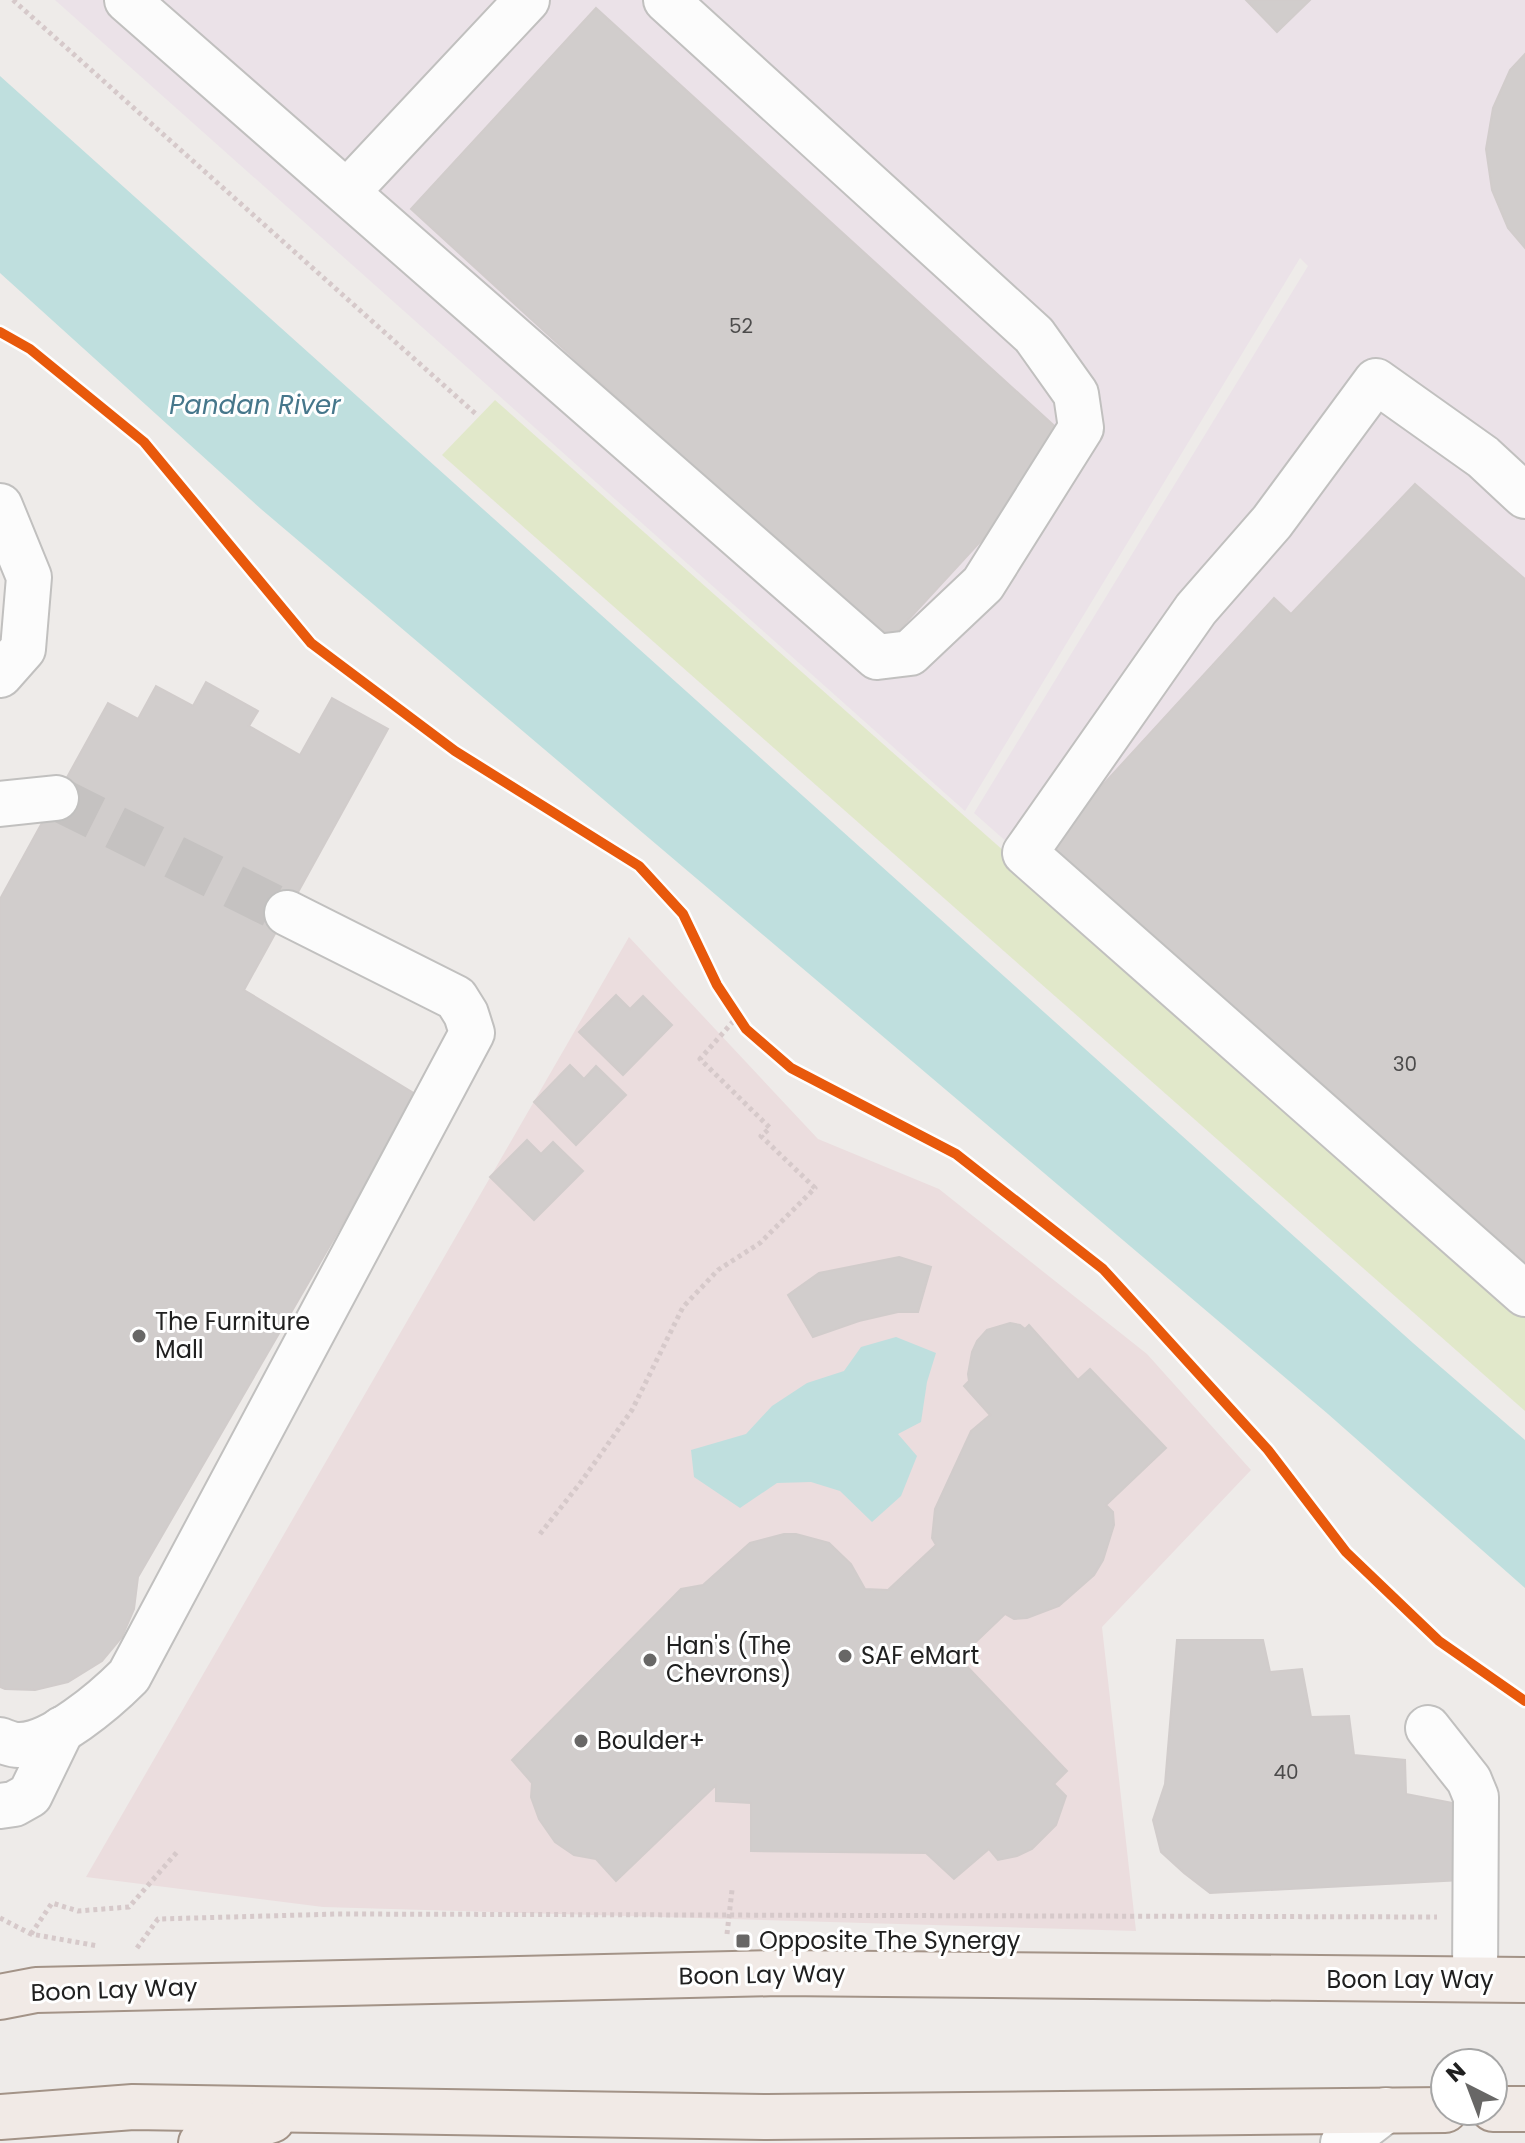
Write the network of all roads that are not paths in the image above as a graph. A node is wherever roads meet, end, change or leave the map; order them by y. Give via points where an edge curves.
1 (127, 0) edge
2 (527, 0) edge
3 (666, 0) edge
4 (347, 192) junction
5 (1525, 496) edge
6 (0, 506) edge
7 (0, 675) edge
8 (56, 798) tunnel mouth
9 (0, 804) edge
10 (287, 913) tunnel mouth
11 (1525, 1294) edge
12 (1428, 1728) dead end
13 (62, 1729) junction
14 (0, 1740) edge
15 (0, 1806) edge
16 (0, 1964) edge
17 (1509, 1981) edge
18 (18, 1993) edge
19 (308, 2109) junction
20 (1386, 2110) junction
21 (1429, 2110) edge
22 (0, 2117) edge
23 (770, 2130) edge
24 (201, 2143) edge
25 (1343, 2143) edge

1 - 4 lane
2 - 4 lane
3 - 4 lane via 1034,335 1076,394 1081,428 983,584 910,653 877,657
5 - 11 lane via 1483,457 1376,381 1272,522 1196,609 1025,853
6 - 7 lane via 29,577 23,649
8 - 9 lane
10 - 13 lane via 456,998 472,1033 129,1676 100,1705
12 - 17 lane via 1476,1797 1476,1917
13 - 14 lane via 19,1746
13 - 15 lane via 30,1795
16 - 18 main road
17 - 18 main road, Boon Lay Way via 779,1973
19 - 22 main road via 133,2107
19 - 23 main road
19 - 24 main road
20 - 21 main road
20 - 23 main road
20 - 25 lane

